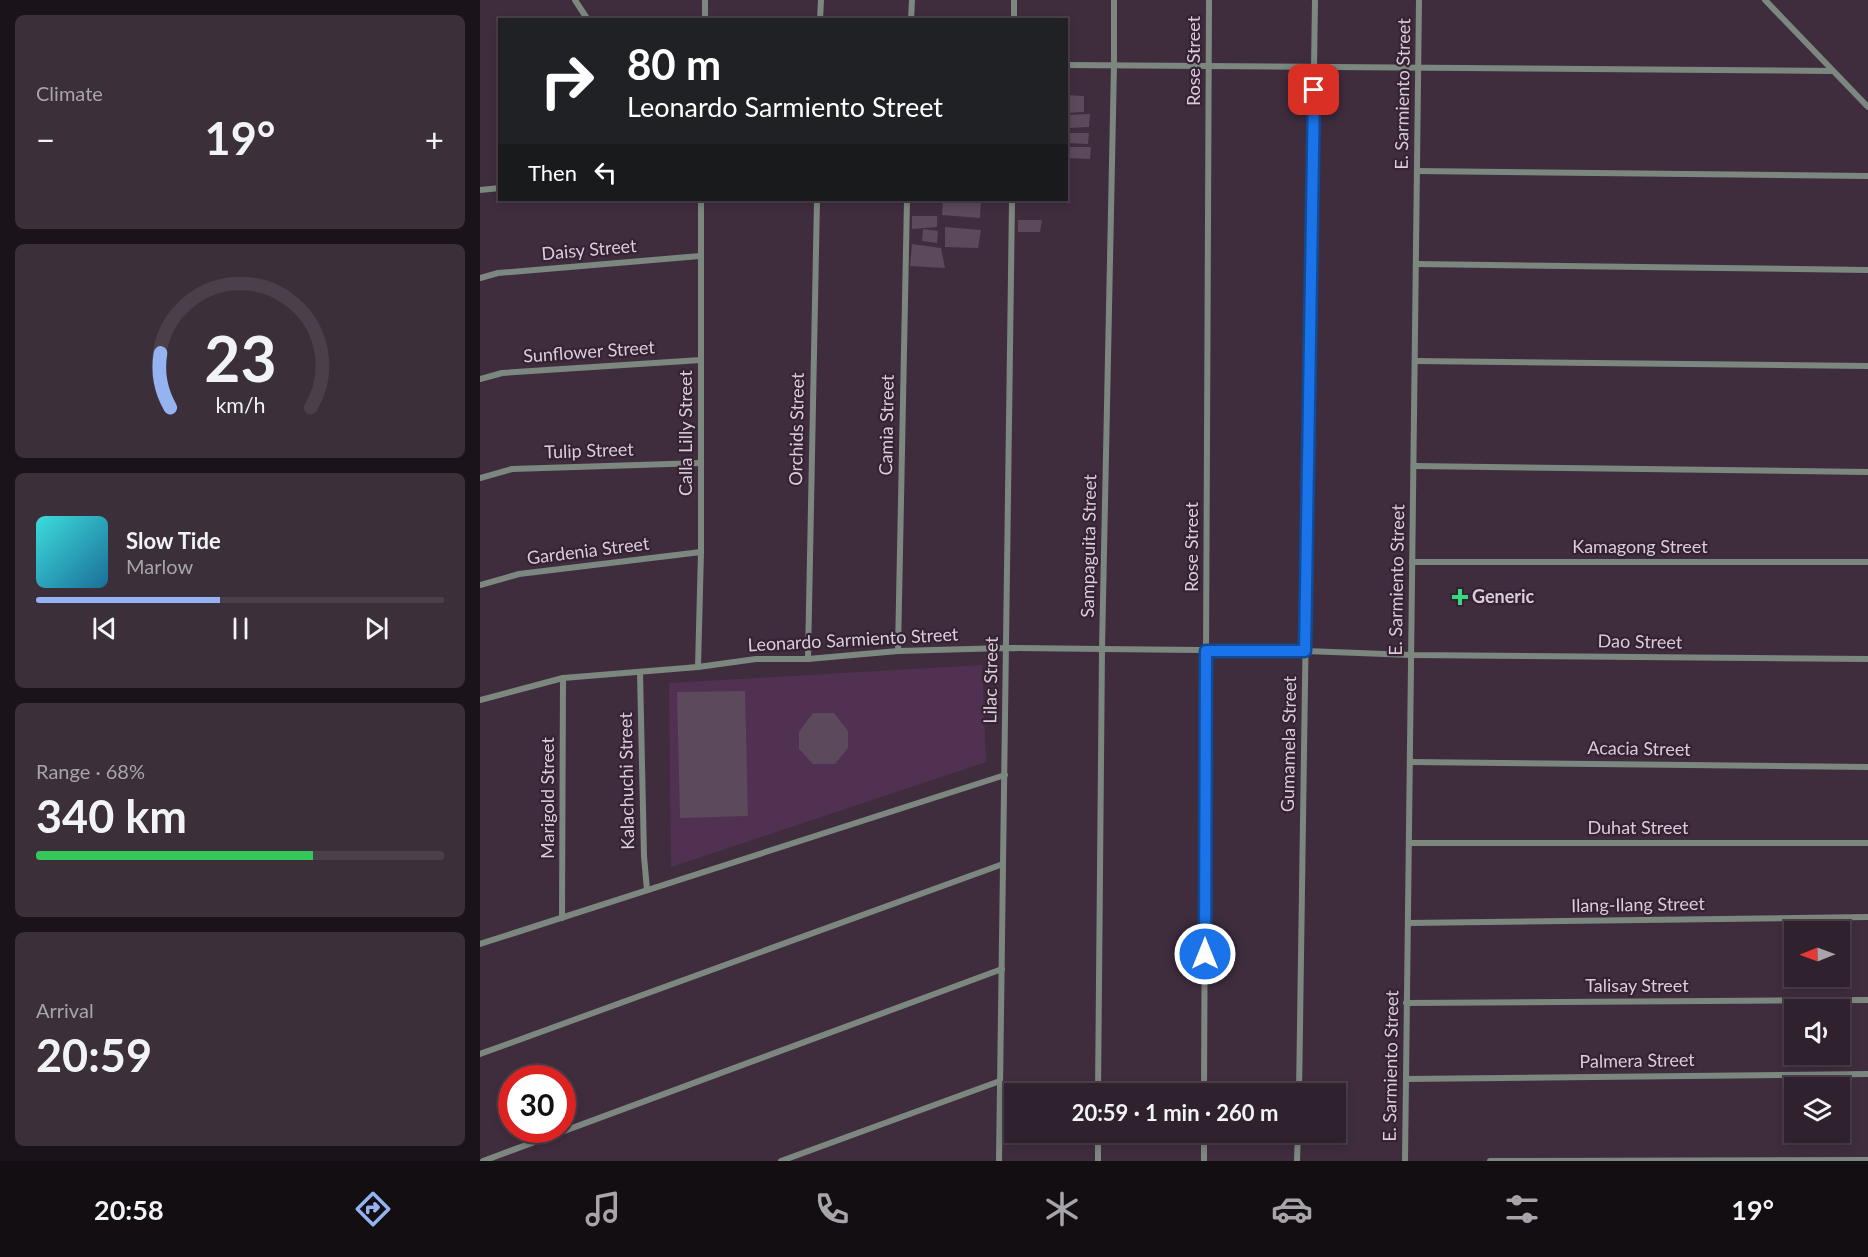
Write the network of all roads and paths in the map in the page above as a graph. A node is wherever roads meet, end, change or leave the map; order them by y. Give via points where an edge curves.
1 (575, 0) edge
2 (705, 0) edge
3 (821, 0) edge
4 (912, 0) edge
5 (1014, 0) edge
6 (1114, 0) edge
7 (1209, 0) edge
8 (1315, 0) edge
9 (1419, 0) edge
10 (1765, 0) edge
11 (587, 18) edge
12 (705, 18) edge
13 (820, 18) edge
14 (911, 18) edge
15 (1014, 18) edge
16 (1068, 65) edge
17 (1114, 65) junction
18 (1209, 66) junction
19 (1314, 67) junction
20 (1418, 67) junction
21 (1832, 71) junction
22 (1868, 107) edge
23 (1417, 171) junction
24 (1868, 176) edge
25 (498, 188) edge
26 (480, 190) edge
27 (701, 201) edge
28 (817, 201) edge
29 (907, 201) edge
30 (1012, 201) edge
31 (700, 256) junction
32 (1416, 264) junction
33 (1868, 270) edge
34 (480, 278) edge
35 (701, 360) junction
36 (1415, 361) junction
37 (1868, 366) edge
38 (480, 380) edge
39 (701, 463) junction
40 (1414, 466) junction
41 (1868, 472) edge
42 (480, 478) edge
43 (701, 552) junction
44 (1412, 562) junction
45 (1868, 562) edge
46 (480, 585) edge
47 (1006, 648) junction
48 (1102, 649) junction
49 (898, 651) junction
50 (1206, 651) junction
51 (1305, 651) junction
52 (1411, 655) junction
53 (808, 658) junction
54 (1868, 659) edge
55 (698, 667) junction
56 (640, 672) junction
57 (563, 678) junction
58 (480, 700) edge
59 (1410, 762) junction
60 (1868, 767) edge
61 (1005, 775) junction
62 (1409, 843) junction
63 (1868, 843) edge
64 (1003, 864) junction
65 (647, 890) junction
66 (1868, 917) edge
67 (562, 918) junction
68 (1408, 923) junction
69 (480, 944) edge
70 (1002, 969) junction
71 (1868, 1000) edge
72 (1407, 1003) junction
73 (480, 1054) edge
74 (1868, 1074) edge
75 (1406, 1078) junction
76 (1000, 1081) junction
77 (1098, 1083) edge
78 (1204, 1083) edge
79 (1299, 1083) edge
80 (1098, 1143) edge
81 (1204, 1143) edge
82 (1298, 1143) edge
83 (1868, 1160) edge
84 (483, 1161) edge
85 (781, 1161) edge
86 (999, 1161) edge
87 (1098, 1161) edge
88 (1204, 1161) edge
89 (1298, 1161) edge
90 (1405, 1161) edge
91 (1490, 1161) edge

1 - 11 street
2 - 12 street
3 - 13 street
4 - 14 street
5 - 15 street
6 - 17 street, Sampaguita Street
7 - 18 street, Rose Street
8 - 19 street, Gumamela Street
9 - 20 street, E. Sarmiento Street
10 - 21 street
16 - 17 street
17 - 18 street
17 - 48 street, Sampaguita Street
18 - 19 street
18 - 50 street, Rose Street
19 - 20 street
19 - 51 street, Gumamela Street
20 - 21 street
20 - 23 street, E. Sarmiento Street
21 - 22 street
23 - 24 street
23 - 32 street, E. Sarmiento Street
25 - 26 street
27 - 31 street, Calla Lilly Street
28 - 53 street, Orchids Street
29 - 49 street, Camia Street
30 - 47 street, Lilac Street
31 - 34 street, Daisy Street via 498,273
31 - 35 street, Calla Lilly Street
32 - 33 street
32 - 36 street, E. Sarmiento Street
35 - 38 street, Sunflower Street via 502,373
35 - 39 street, Calla Lilly Street
36 - 37 street
36 - 40 street, E. Sarmiento Street
39 - 42 street, Tulip Street via 512,469
39 - 43 street, Calla Lilly Street
40 - 41 street
40 - 44 street, E. Sarmiento Street
43 - 46 street, Gardenia Street via 519,574
43 - 55 street, Calla Lilly Street
44 - 45 street, Kamagong Street
44 - 52 street, E. Sarmiento Street
47 - 48 street, Leonardo Sarmiento Street
47 - 49 street, Leonardo Sarmiento Street
47 - 61 street, Lilac Street
48 - 50 street, Leonardo Sarmiento Street
48 - 77 street, Sampaguita Street
49 - 53 street, Leonardo Sarmiento Street
50 - 51 street, Leonardo Sarmiento Street
50 - 78 street, Rose Street
51 - 52 street, Leonardo Sarmiento Street
51 - 79 street, Gumamela Street
52 - 54 street, Dao Street
52 - 59 street, E. Sarmiento Street
53 - 55 street, Leonardo Sarmiento Street via 756,659
55 - 56 street, Leonardo Sarmiento Street
56 - 57 street, Leonardo Sarmiento Street
56 - 65 street, Kalachuchi Street
57 - 58 street, Leonardo Sarmiento Street
57 - 67 street, Marigold Street
59 - 60 street, Acacia Street
59 - 62 street, E. Sarmiento Street
61 - 64 street, Lilac Street
61 - 65 street
62 - 63 street, Duhat Street
62 - 68 street, E. Sarmiento Street
64 - 70 street, Lilac Street
64 - 73 street
65 - 67 street
66 - 68 street, Ilang-Ilang Street
67 - 69 street
68 - 72 street, E. Sarmiento Street
70 - 76 street, Lilac Street
70 - 84 street
71 - 72 street, Talisay Street
72 - 75 street, E. Sarmiento Street
74 - 75 street, Palmera Street
75 - 90 street, E. Sarmiento Street
76 - 85 street
76 - 86 street, Lilac Street
80 - 87 street
81 - 88 street
82 - 89 street
83 - 91 street

